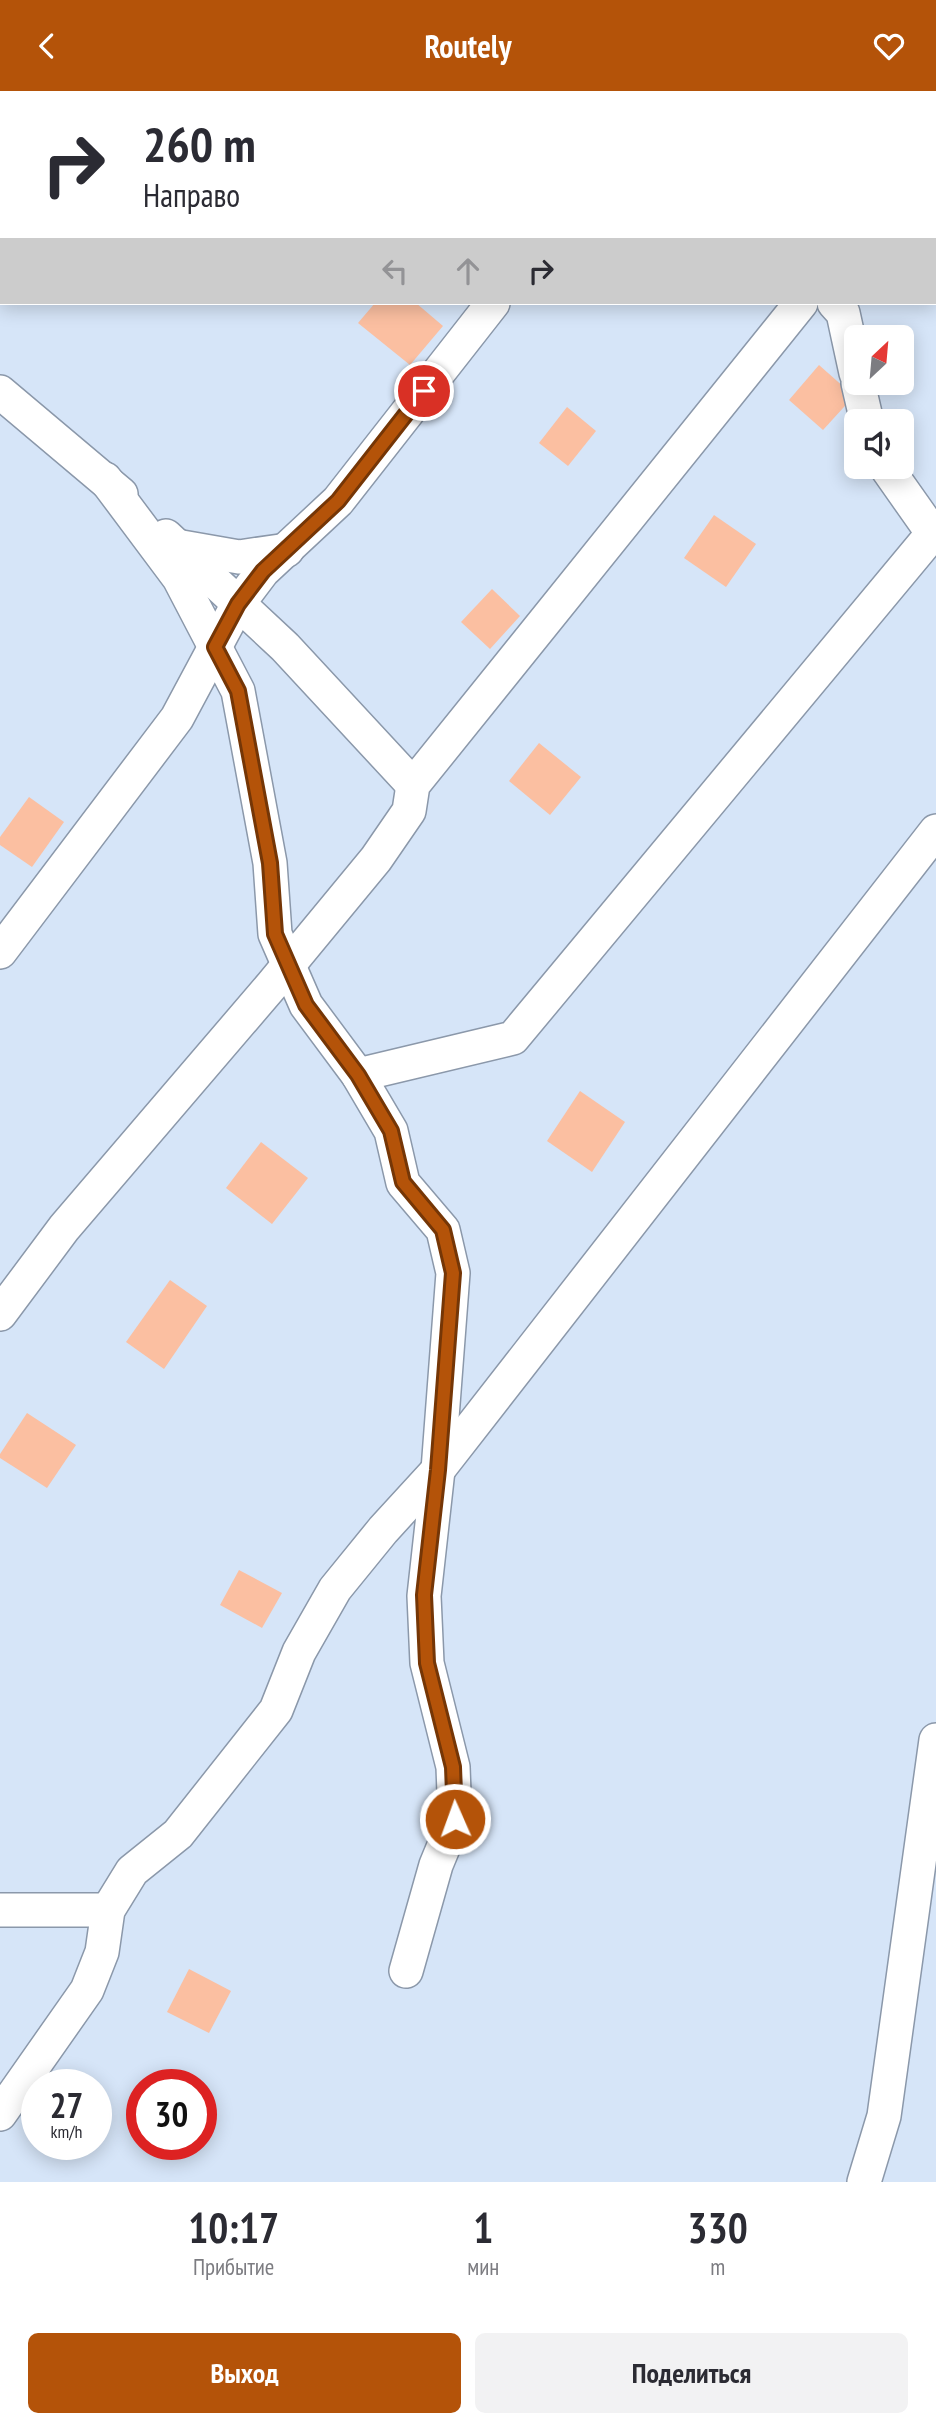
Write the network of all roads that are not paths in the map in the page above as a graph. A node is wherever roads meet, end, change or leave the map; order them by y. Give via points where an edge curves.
1 (491, 305) edge
2 (799, 305) edge
3 (836, 305) edge
4 (845, 325) edge
5 (0, 392) edge
6 (894, 479) edge
7 (934, 535) edge
8 (287, 550) junction
9 (178, 562) junction
10 (238, 604) junction
11 (215, 647) junction
12 (177, 718) junction
13 (413, 785) junction
14 (936, 831) edge
15 (0, 952) edge
16 (289, 964) junction
17 (358, 1075) junction
18 (0, 1314) edge
19 (438, 1470) junction
20 (936, 1740) edge
21 (0, 1909) edge
22 (107, 1910) junction
23 (406, 1971) dead end
24 (0, 2114) edge
25 (864, 2182) edge

1 - 8 street via 338,501
2 - 13 street
3 - 4 street
5 - 9 street via 105,479
6 - 7 street
7 - 17 street via 513,1038
8 - 9 street
8 - 10 street via 263,571
9 - 10 street
9 - 11 street
9 - 12 street via 189,633 187,678
10 - 11 street
10 - 13 street via 285,647
11 - 12 street
11 - 16 street via 238,691 270,863 275,934
12 - 15 street
13 - 16 street via 409,811 376,859
14 - 19 street
16 - 17 street via 306,1005
16 - 18 street via 64,1228
17 - 19 street via 391,1131 403,1182 443,1230 453,1273
19 - 22 street via 335,1589 299,1652 276,1710 178,1834 132,1871
19 - 23 street via 424,1595 426,1650 453,1767 455,1819 436,1865
20 - 25 street via 884,2116
21 - 22 street
22 - 24 street via 102,1952 87,1990

